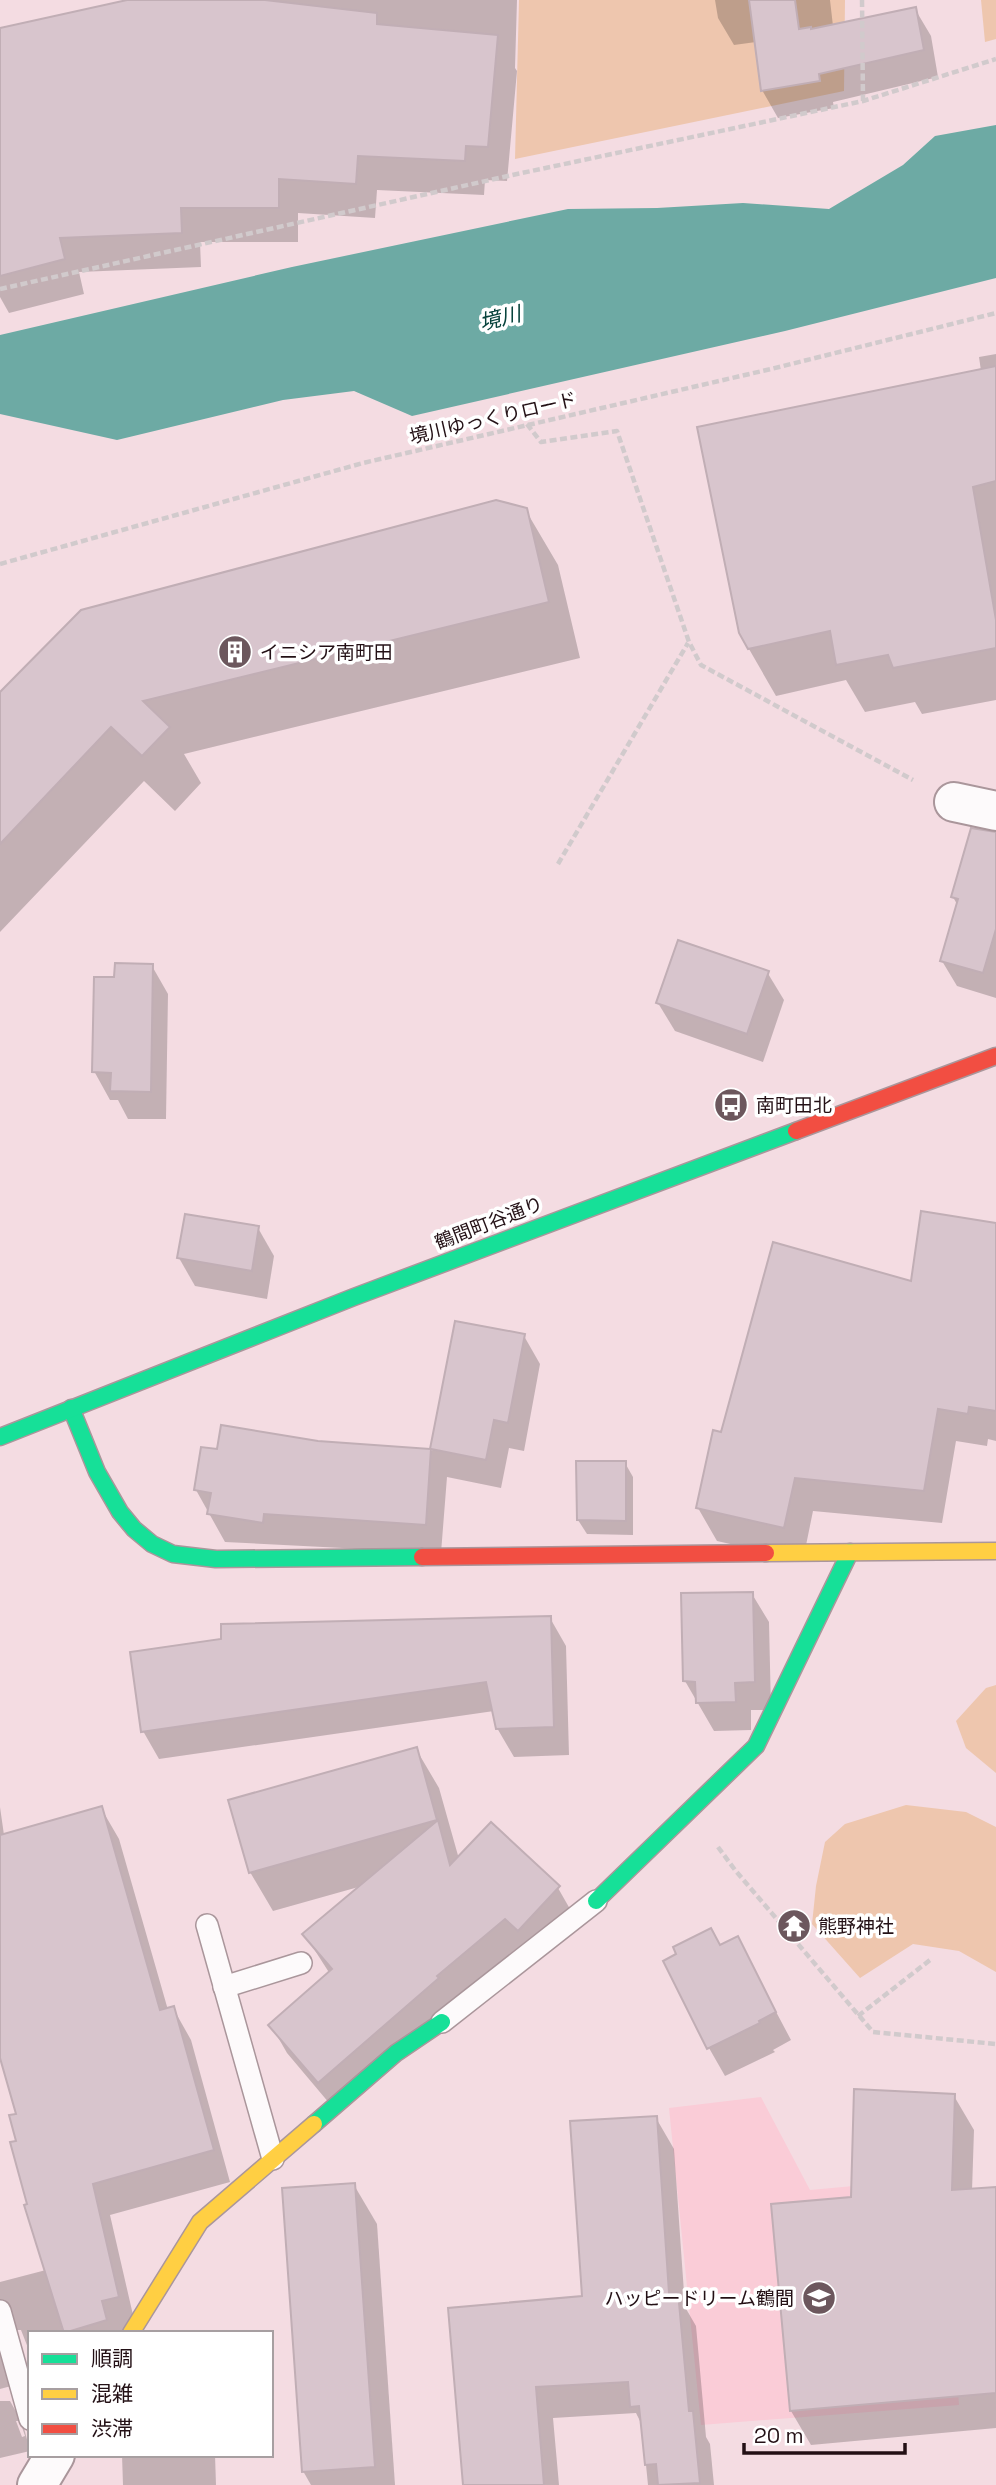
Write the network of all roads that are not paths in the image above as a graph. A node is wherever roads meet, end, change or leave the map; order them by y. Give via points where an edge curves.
1 (954, 802) road end
2 (996, 811) edge
3 (996, 1056) edge
4 (71, 1408) junction
5 (0, 1437) edge
6 (996, 1550) edge
7 (850, 1552) junction
8 (596, 1901) joint
9 (206, 1924) dead end
10 (301, 1963) dead end
11 (224, 1987) junction
12 (442, 2022) joint
13 (273, 2159) junction
14 (0, 2312) edge
15 (132, 2331) edge
16 (28, 2412) edge

1 - 2 street
3 - 4 street, 鶴間町谷通り
4 - 5 street, 鶴間町谷通り
4 - 7 street via 117,1509 142,1537 174,1554 215,1559
6 - 7 street
7 - 8 street via 756,1746
8 - 12 lane
9 - 11 lane
10 - 11 lane
11 - 13 lane
12 - 13 street via 396,2053
13 - 15 street via 200,2222
14 - 16 lane

